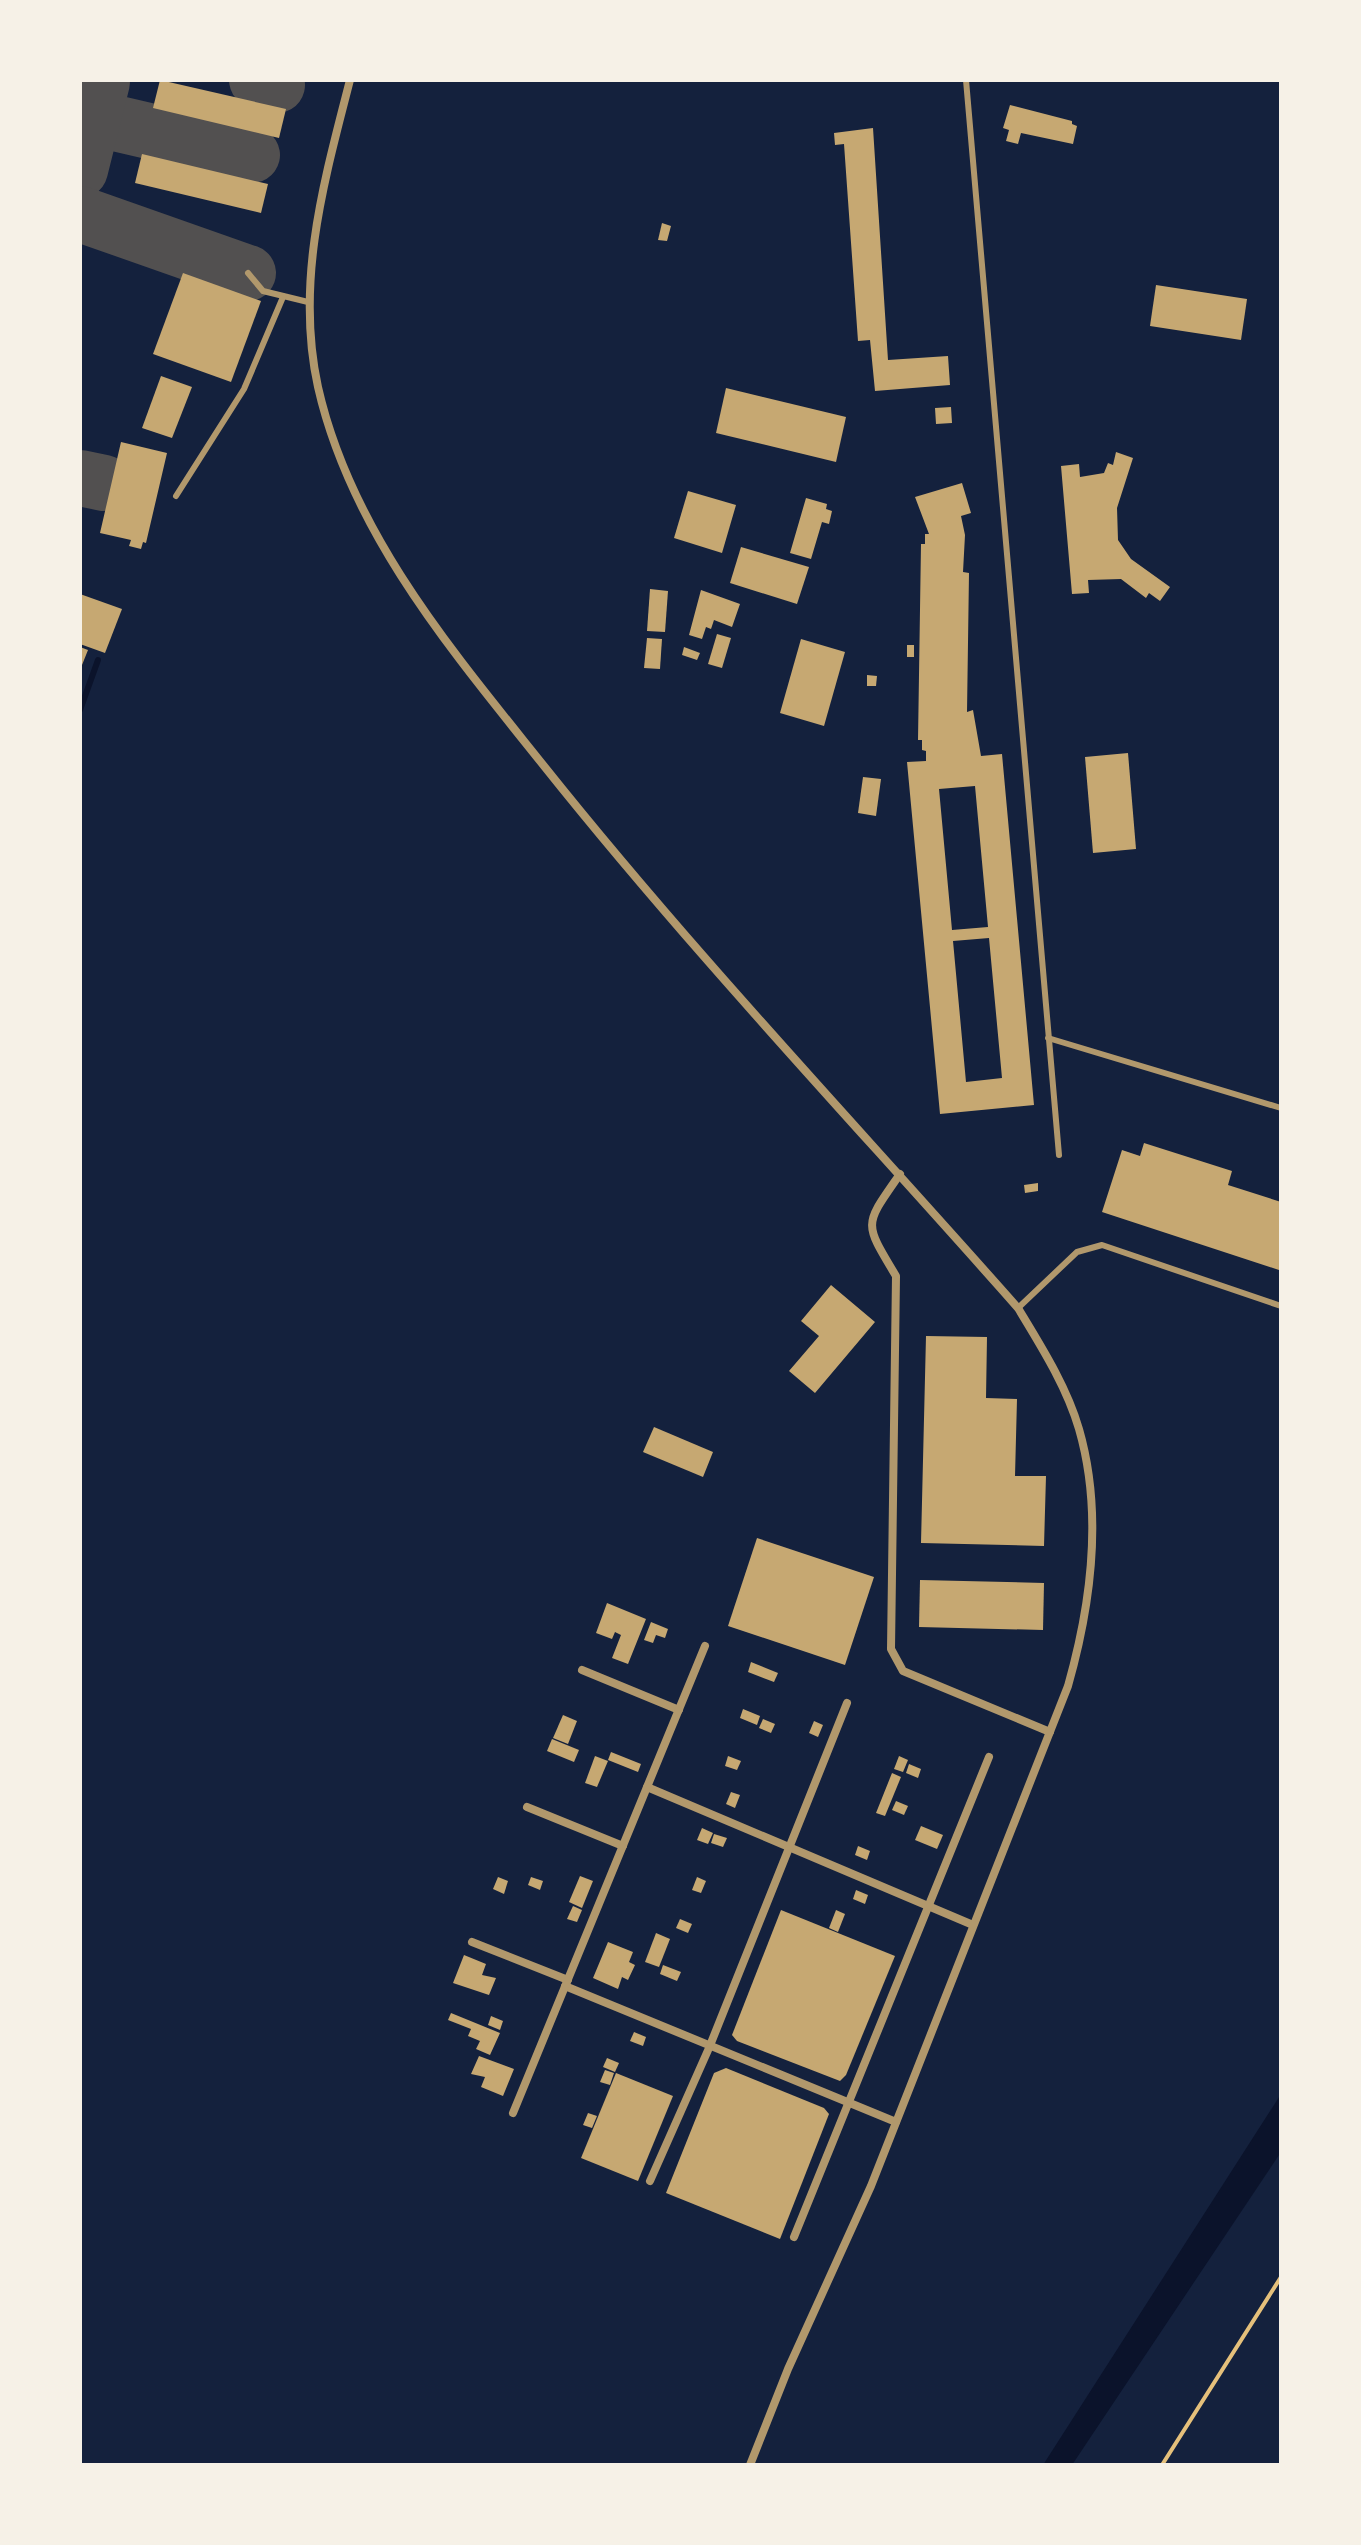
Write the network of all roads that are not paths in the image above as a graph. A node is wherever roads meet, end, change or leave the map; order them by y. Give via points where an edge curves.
1 (350, 80) edge
2 (966, 80) edge
3 (248, 273) dead end
4 (283, 297) junction
5 (308, 302) junction
6 (176, 496) dead end
7 (1048, 1038) junction
8 (1281, 1108) edge
9 (1059, 1155) dead end
10 (900, 1174) junction
11 (1281, 1306) edge
12 (1018, 1308) junction
13 (705, 1646) dead end
14 (582, 1670) dead end
15 (847, 1703) dead end
16 (679, 1710) junction
17 (1050, 1732) junction
18 (989, 1757) dead end
19 (647, 1787) junction
20 (527, 1807) dead end
21 (623, 1846) junction
22 (789, 1847) junction
23 (927, 1907) junction
24 (973, 1925) junction
25 (472, 1942) dead end
26 (566, 1983) junction
27 (709, 2048) junction
28 (849, 2103) junction
29 (513, 2113) dead end
30 (896, 2122) junction
31 (650, 2181) dead end
32 (794, 2237) dead end
33 (750, 2465) edge

1 - 5 street via 317,209
2 - 7 lane
3 - 4 lane via 263,291
4 - 5 lane
4 - 6 lane via 244,389
5 - 10 street via 318,386 344,472 404,580 464,666 677,930
7 - 8 lane
7 - 9 lane
10 - 12 street
10 - 17 street via 870,1216 871,1235 896,1276 891,1649 903,1671
11 - 12 lane via 1102,1245 1077,1252
12 - 17 street via 1047,1356 1079,1428 1088,1473 1091,1563 1082,1637
13 - 16 street
14 - 16 street
15 - 22 street
16 - 19 street
17 - 24 street
18 - 23 street
19 - 21 street
19 - 22 street
20 - 21 street
21 - 26 street
22 - 23 street
22 - 27 street
23 - 24 street
23 - 28 street
24 - 30 street
25 - 26 street
26 - 27 street
26 - 29 street
27 - 28 street
27 - 31 street
28 - 30 street
28 - 32 street
30 - 33 street

